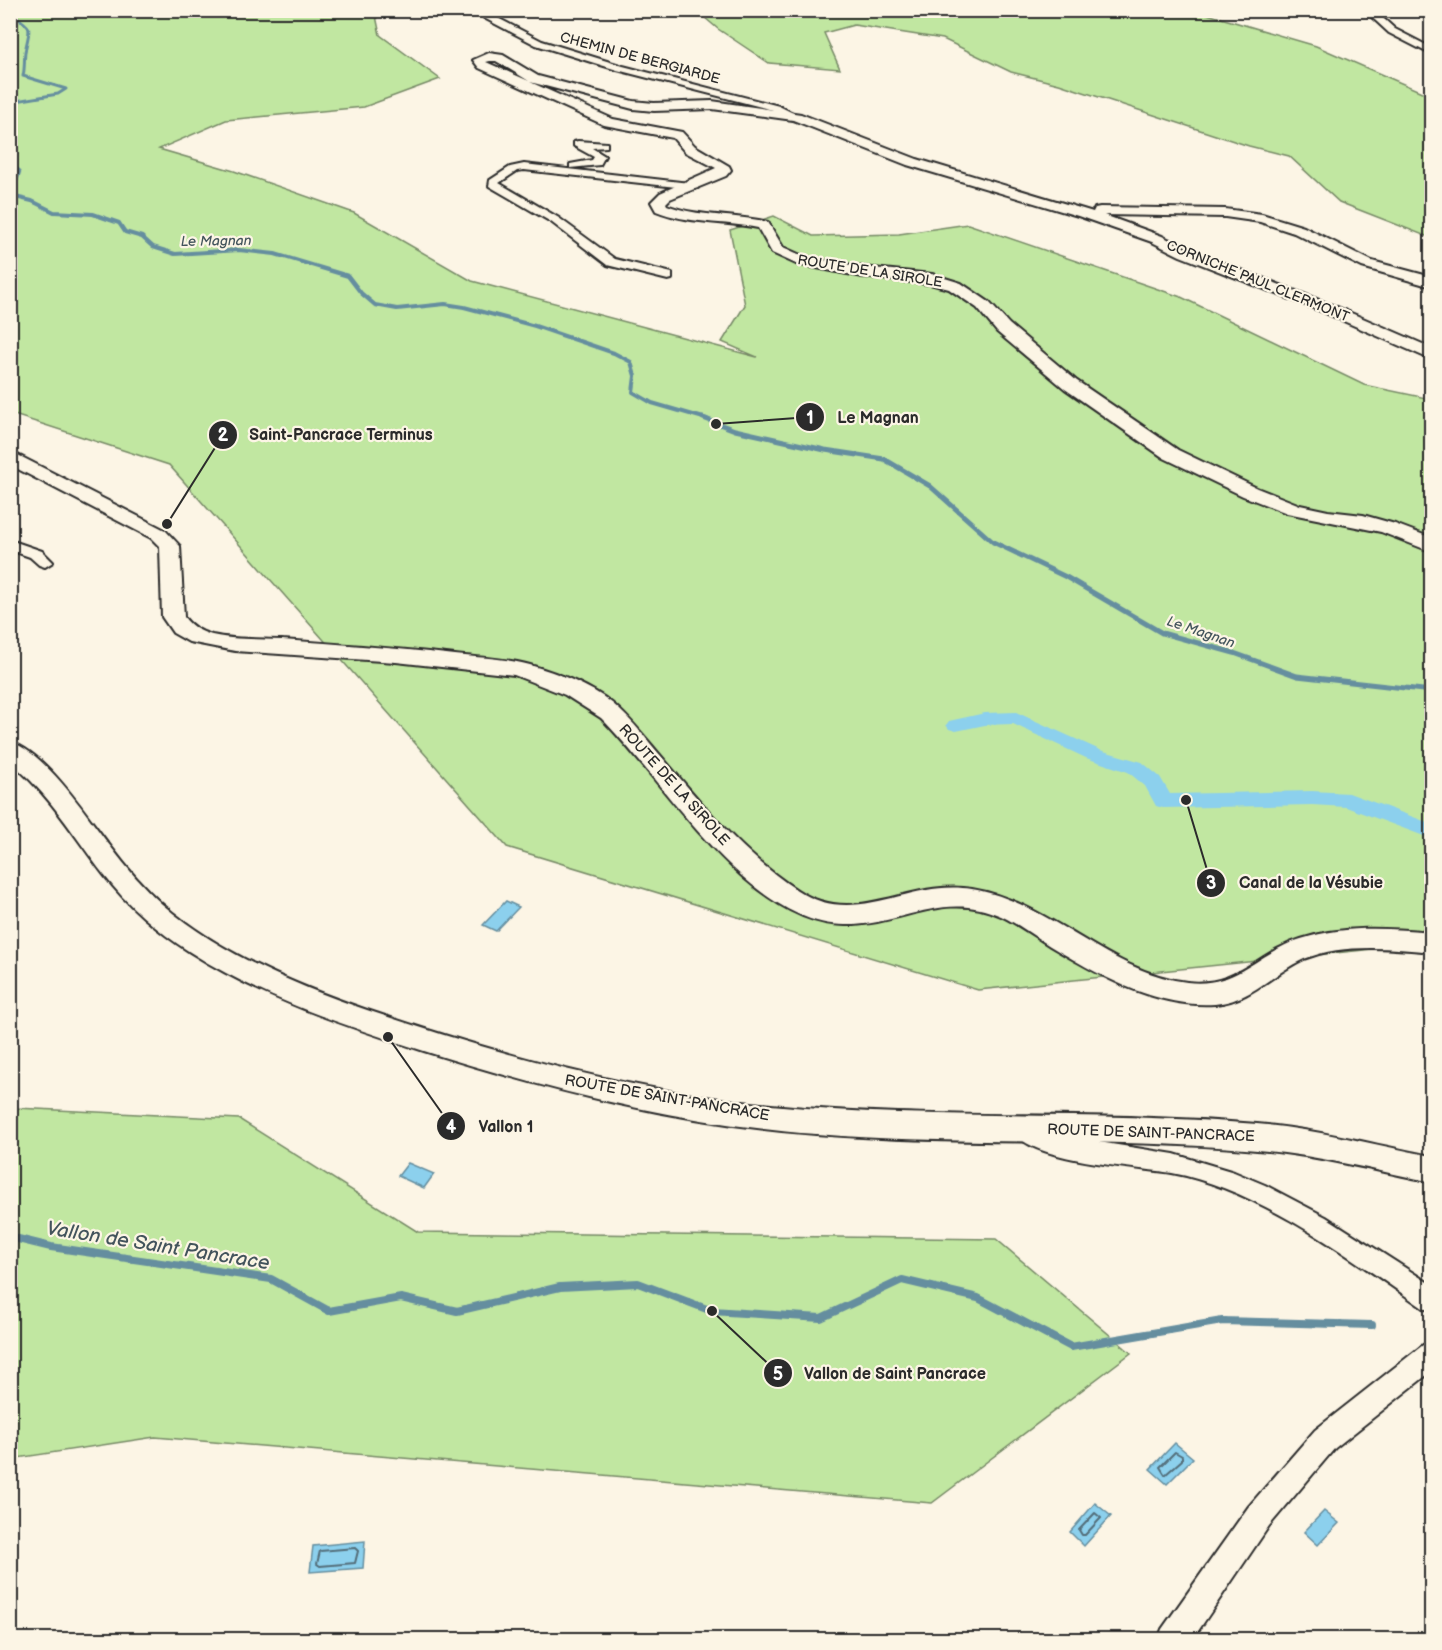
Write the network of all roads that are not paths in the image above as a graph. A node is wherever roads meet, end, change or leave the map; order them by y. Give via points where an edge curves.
1 (483, 10) edge
2 (1368, 10) edge
3 (1431, 52) edge
4 (796, 117) junction
5 (603, 145) dead end
6 (524, 167) junction
7 (694, 186) junction
8 (1083, 213) junction
9 (668, 276) dead end
10 (1431, 282) edge
11 (1431, 354) edge
12 (10, 457) edge
13 (10, 544) edge
14 (1431, 546) edge
15 (45, 562) dead end
16 (10, 750) edge
17 (1431, 942) edge
18 (1024, 1128) junction
19 (1431, 1169) edge
20 (1431, 1300) edge
21 (1431, 1354) edge
22 (1173, 1640) edge

1 - 4 street, CHEMIN DE BERGIARDE via 487,16 539,43 776,108
2 - 3 street via 1392,31
4 - 7 street, ROUTE DE LA SIROLE via 712,105 633,105 534,79 499,58 479,60 609,122 681,138 690,149 724,170
4 - 8 street, ROUTE DE LA SIROLE via 912,162
5 - 6 street via 578,144 600,156 591,165
6 - 7 street
6 - 9 street via 496,179 495,186 563,225 611,262
7 - 14 street, ROUTE DE LA SIROLE via 658,202 679,215 763,225 777,250 801,261 932,279 955,286 1071,385 1171,454 1294,509 1363,521
8 - 10 street via 1225,213 1262,218 1299,230 1367,264
8 - 11 street, CORNICHE PAUL CLERMONT via 1157,239
12 - 17 street, ROUTE DE LA SIROLE via 159,534 170,546 173,617 178,626 193,635 224,643 413,656 517,669 601,706 738,857 792,900 825,915 867,915 940,897 976,899 1012,910 1132,977 1198,993 1229,991 1293,952 1319,945 1377,938
13 - 15 street
16 - 18 street, ROUTE DE SAINT-PANCRACE via 45,777 129,887 155,914 232,964 327,1008 531,1073 687,1105 817,1123
18 - 19 street, ROUTE DE SAINT-PANCRACE via 1256,1137 1314,1144
18 - 20 street via 1034,1136 1066,1147 1192,1168 1271,1199 1320,1226
21 - 22 street via 1325,1439 1259,1516

